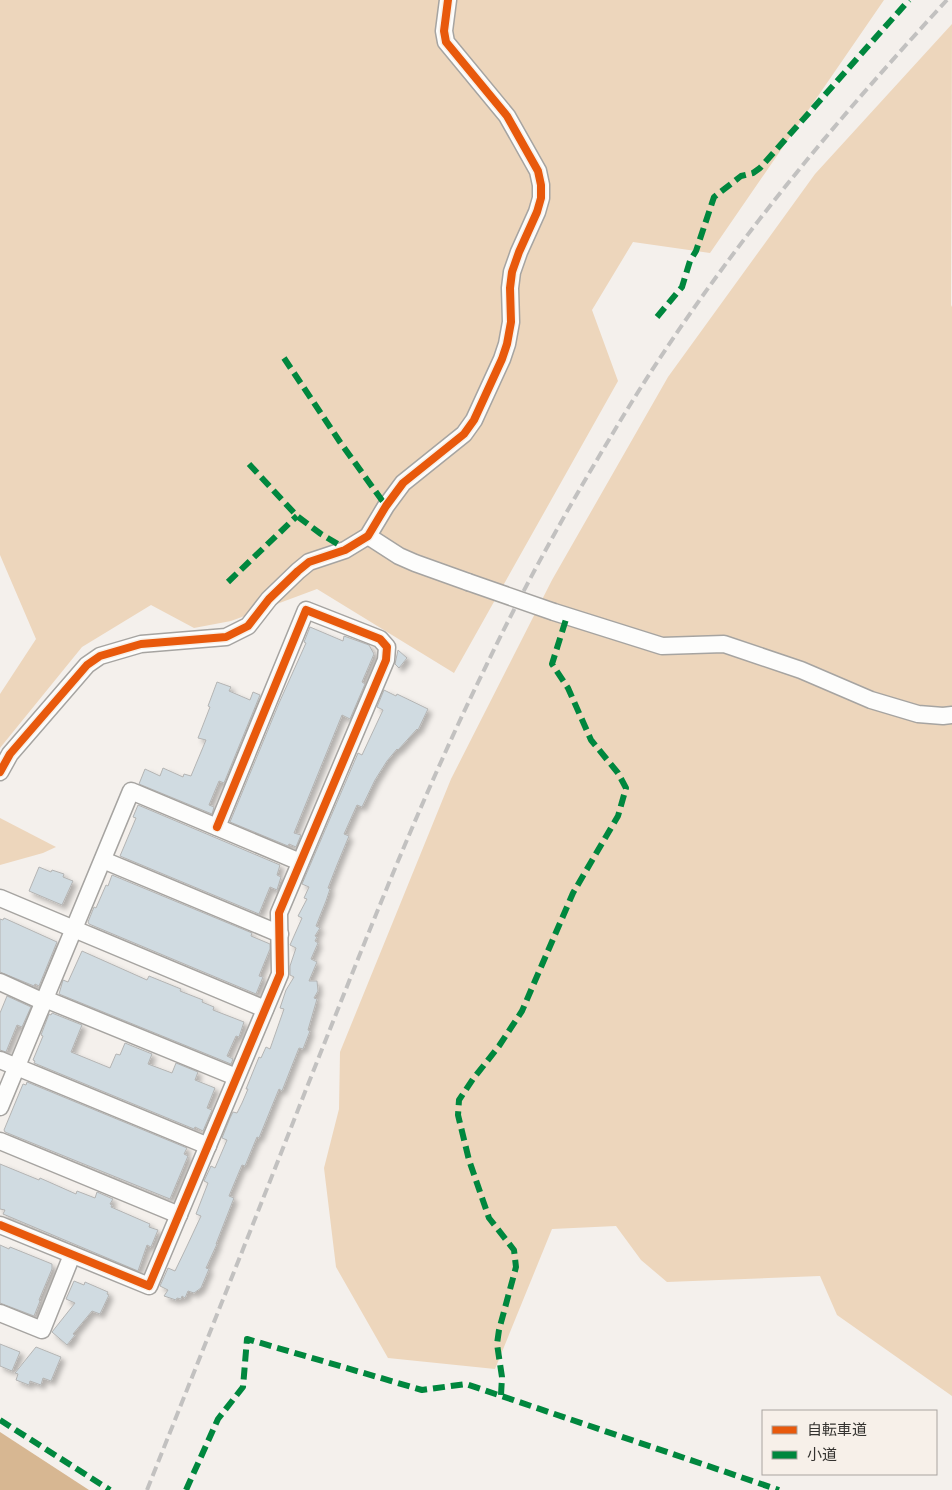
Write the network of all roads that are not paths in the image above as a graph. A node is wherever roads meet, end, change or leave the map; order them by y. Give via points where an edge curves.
1 (448, 0) edge
2 (368, 536) junction
3 (952, 715) edge
4 (0, 772) edge
5 (217, 827) junction
6 (102, 860) junction
7 (300, 862) junction
8 (0, 898) edge
9 (75, 928) junction
10 (280, 934) junction
11 (0, 982) edge
12 (44, 1000) junction
13 (265, 1009) junction
14 (0, 1060) edge
15 (16, 1067) junction
16 (236, 1077) junction
17 (0, 1107) edge
18 (0, 1141) edge
19 (208, 1146) junction
20 (179, 1215) junction
21 (0, 1225) edge
22 (72, 1255) junction
23 (0, 1313) edge

1 - 2 street via 444,31 446,42 507,116 538,171 541,198 512,272 511,322 502,359 474,420 464,434 403,483
2 - 3 street, bridge via 414,563 662,646 724,644 801,670 871,700 918,714
2 - 4 street via 345,550 310,562 269,599 248,626 236,633 226,637 141,644 100,656 87,665 45,712 10,754
5 - 6 street via 131,791
5 - 7 street
5 - 7 street via 306,610 380,639 387,647 386,660
6 - 9 street
6 - 10 street
7 - 10 street via 279,913
8 - 9 street
9 - 12 street
9 - 13 street
10 - 13 street via 280,974
11 - 12 street
12 - 15 street
12 - 16 street
13 - 16 street
14 - 15 street
15 - 17 street
15 - 19 street
16 - 19 street
18 - 20 street
19 - 20 street
20 - 22 street via 148,1286
21 - 22 street
22 - 23 street via 42,1330

